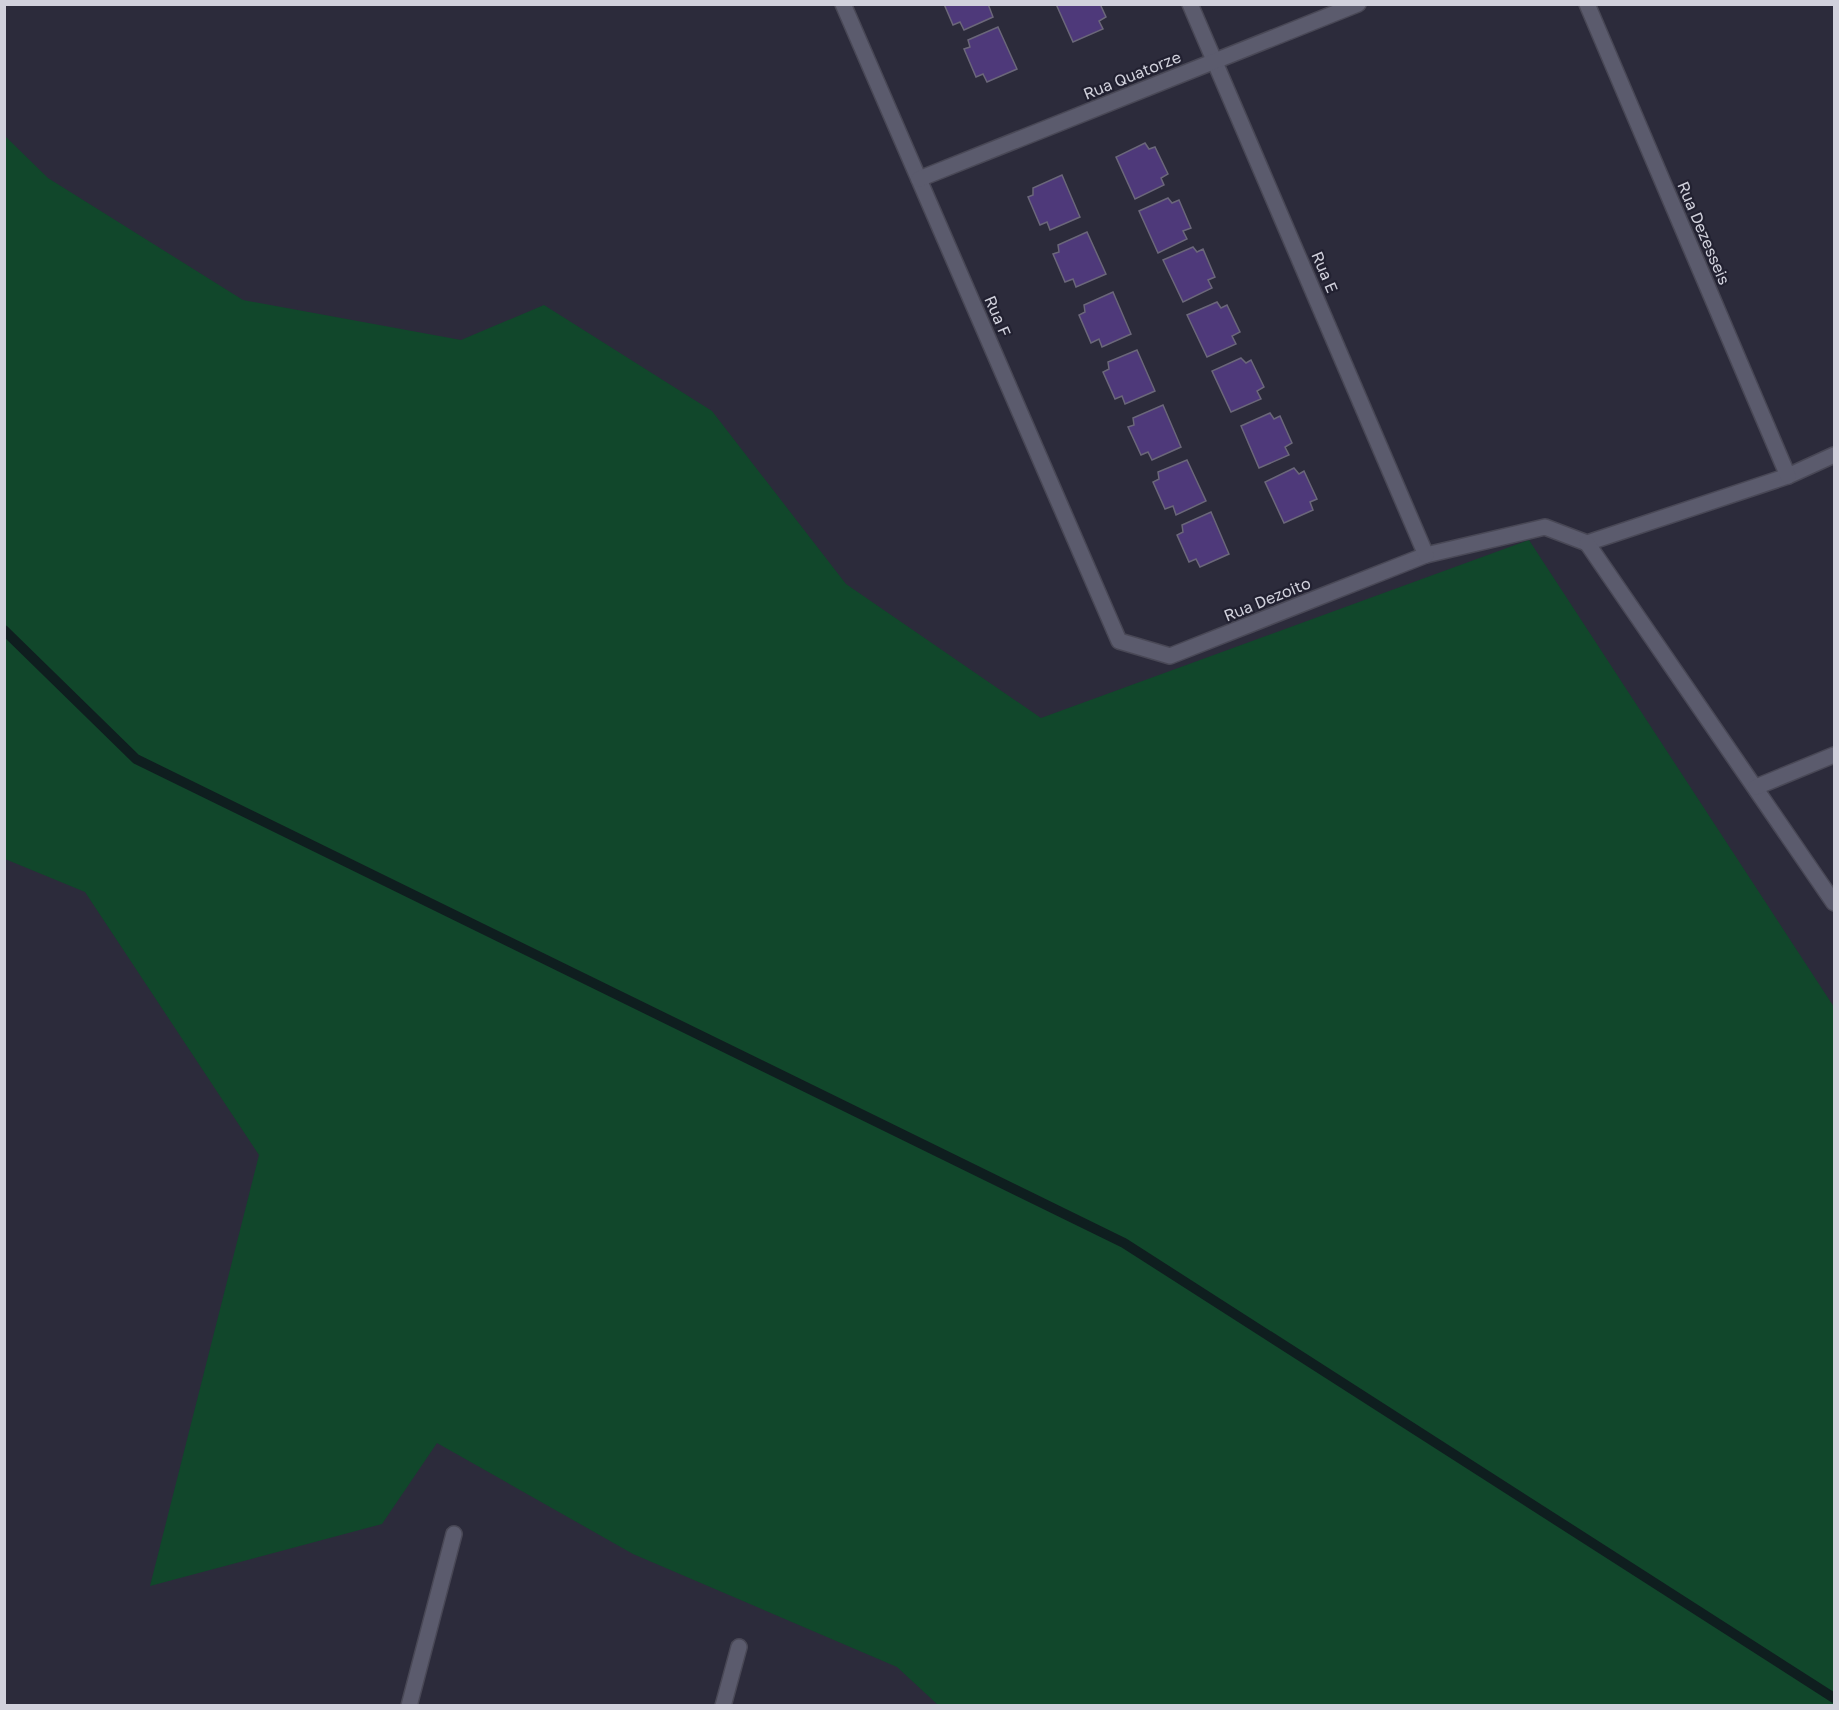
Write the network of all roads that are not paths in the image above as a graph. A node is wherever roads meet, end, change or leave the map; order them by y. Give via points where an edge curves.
1 (843, 4) edge
2 (1190, 4) edge
3 (1358, 4) edge
4 (1587, 4) edge
5 (1215, 62) junction
6 (919, 179) junction
7 (1834, 455) edge
8 (1788, 476) junction
9 (1587, 543) junction
10 (1426, 555) junction
11 (1119, 641) joint
12 (1834, 754) edge
13 (1756, 787) junction
14 (1834, 903) edge
15 (454, 1534) dead end
16 (739, 1647) dead end
17 (409, 1706) edge
18 (723, 1706) edge

1 - 6 street, Rua F
2 - 5 street, Rua E
3 - 5 street, Rua Quatorze
4 - 8 street, Rua Dezesseis
5 - 6 street, Rua Quatorze
5 - 10 street, Rua E
6 - 11 street, Rua F
7 - 8 street
8 - 9 street
9 - 10 street via 1545,527
9 - 13 street
10 - 11 street, Rua Dezoito via 1170,656
12 - 13 street
13 - 14 street
15 - 17 street
16 - 18 street

